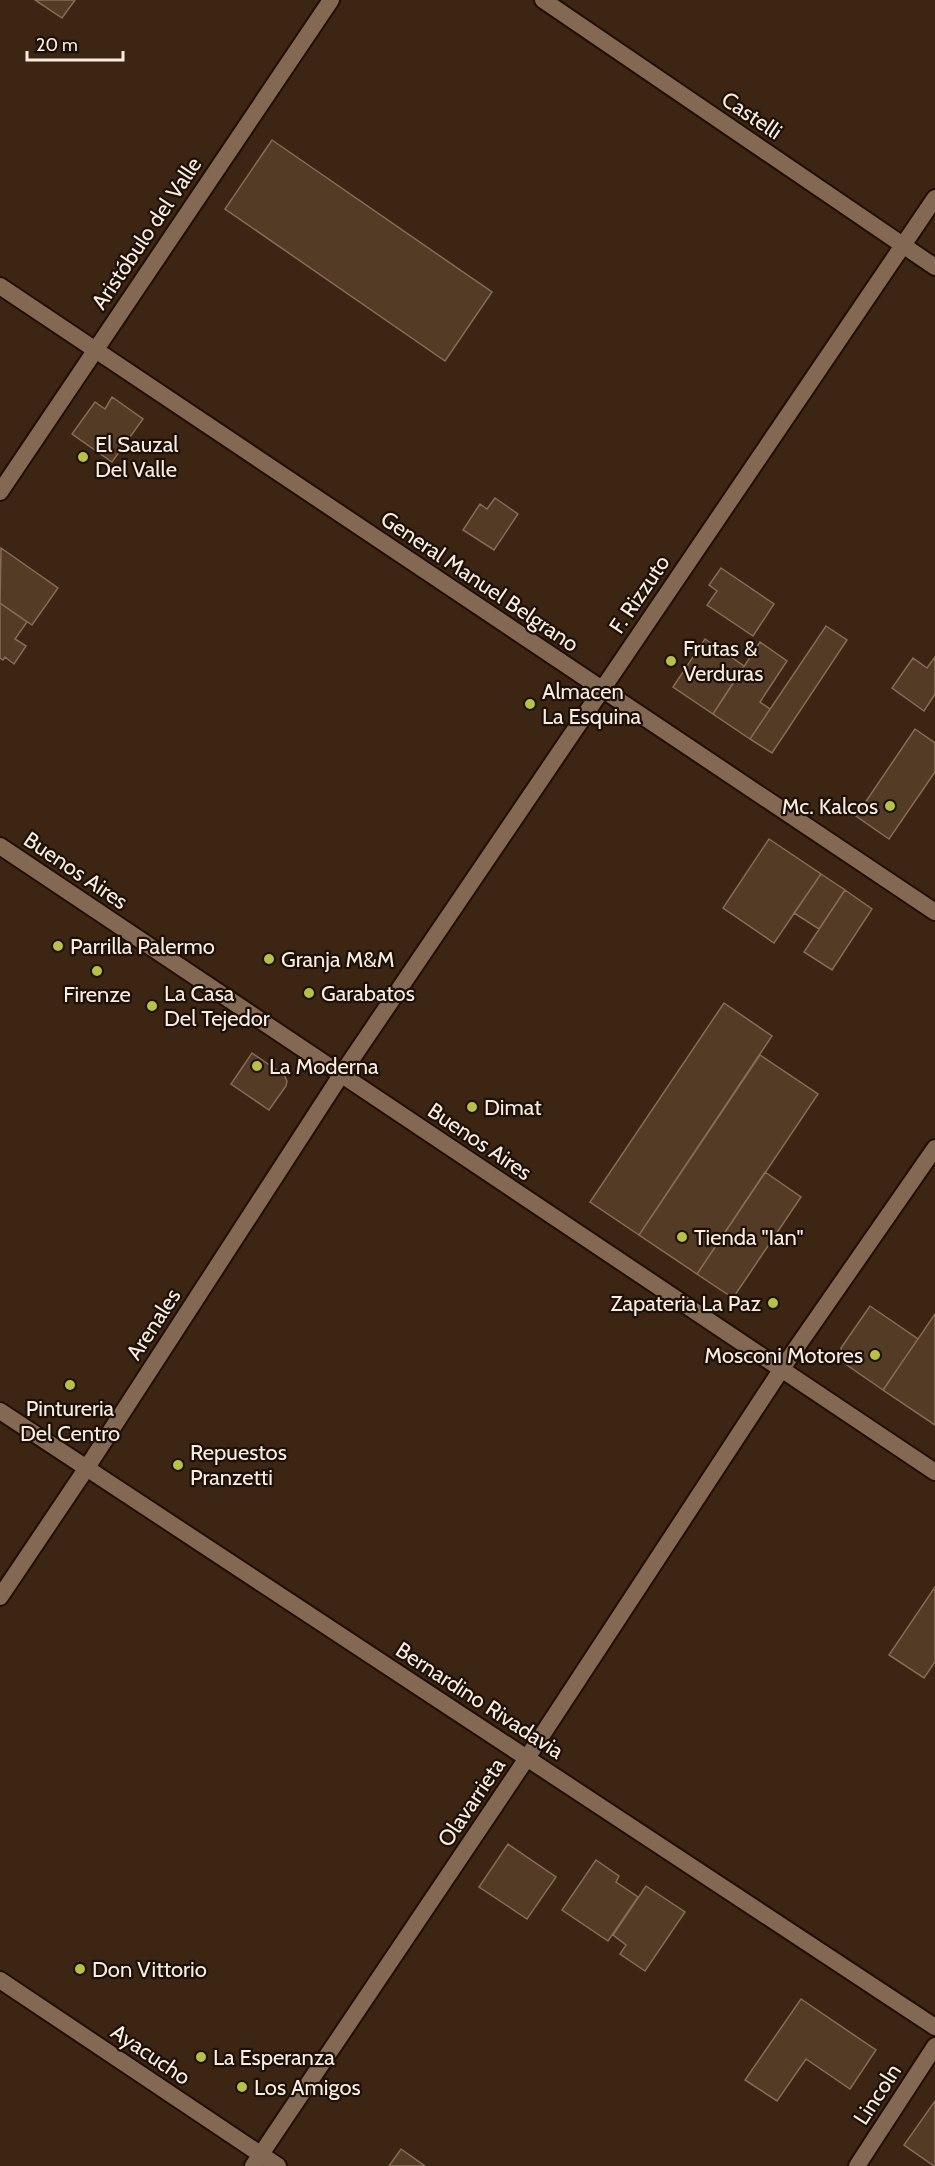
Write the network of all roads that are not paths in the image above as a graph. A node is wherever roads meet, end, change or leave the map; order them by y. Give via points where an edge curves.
1 (331, 0) edge
2 (543, 0) edge
3 (935, 198) edge
4 (903, 245) junction
5 (935, 267) edge
6 (0, 286) edge
7 (94, 350) junction
8 (0, 492) edge
9 (602, 690) junction
10 (0, 846) edge
11 (935, 912) edge
12 (341, 1075) junction
13 (935, 1149) edge
14 (781, 1370) junction
15 (0, 1411) edge
16 (86, 1469) junction
17 (935, 1472) edge
18 (0, 1597) edge
19 (527, 1758) junction
20 (0, 1980) edge
21 (935, 2027) edge
22 (935, 2046) edge
23 (257, 2160) edge
24 (278, 2166) edge
25 (857, 2166) edge

1 - 7 street, Aristóbulo del Valle
2 - 4 street, Castelli
3 - 4 street, F. Rizzuto
4 - 5 street, Castelli
4 - 9 street, F. Rizzuto
6 - 7 street, General Manuel Belgrano
7 - 8 street, Aristóbulo del Valle
7 - 9 street, General Manuel Belgrano
9 - 11 street, General Manuel Belgrano
9 - 12 street, F. Rizzuto
10 - 12 street, Buenos Aires
12 - 14 street, Buenos Aires
12 - 16 street, Arenales
13 - 14 street, Olavarrieta
14 - 17 street, Buenos Aires
14 - 19 street, Olavarrieta
15 - 16 street, Bernardino Rivadavia
16 - 18 street, Arenales
16 - 19 street, Bernardino Rivadavia
19 - 21 street, Bernardino Rivadavia
19 - 23 street, Olavarrieta
20 - 23 street, Ayacucho
22 - 25 street, Lincoln
23 - 24 street, Ayacucho

